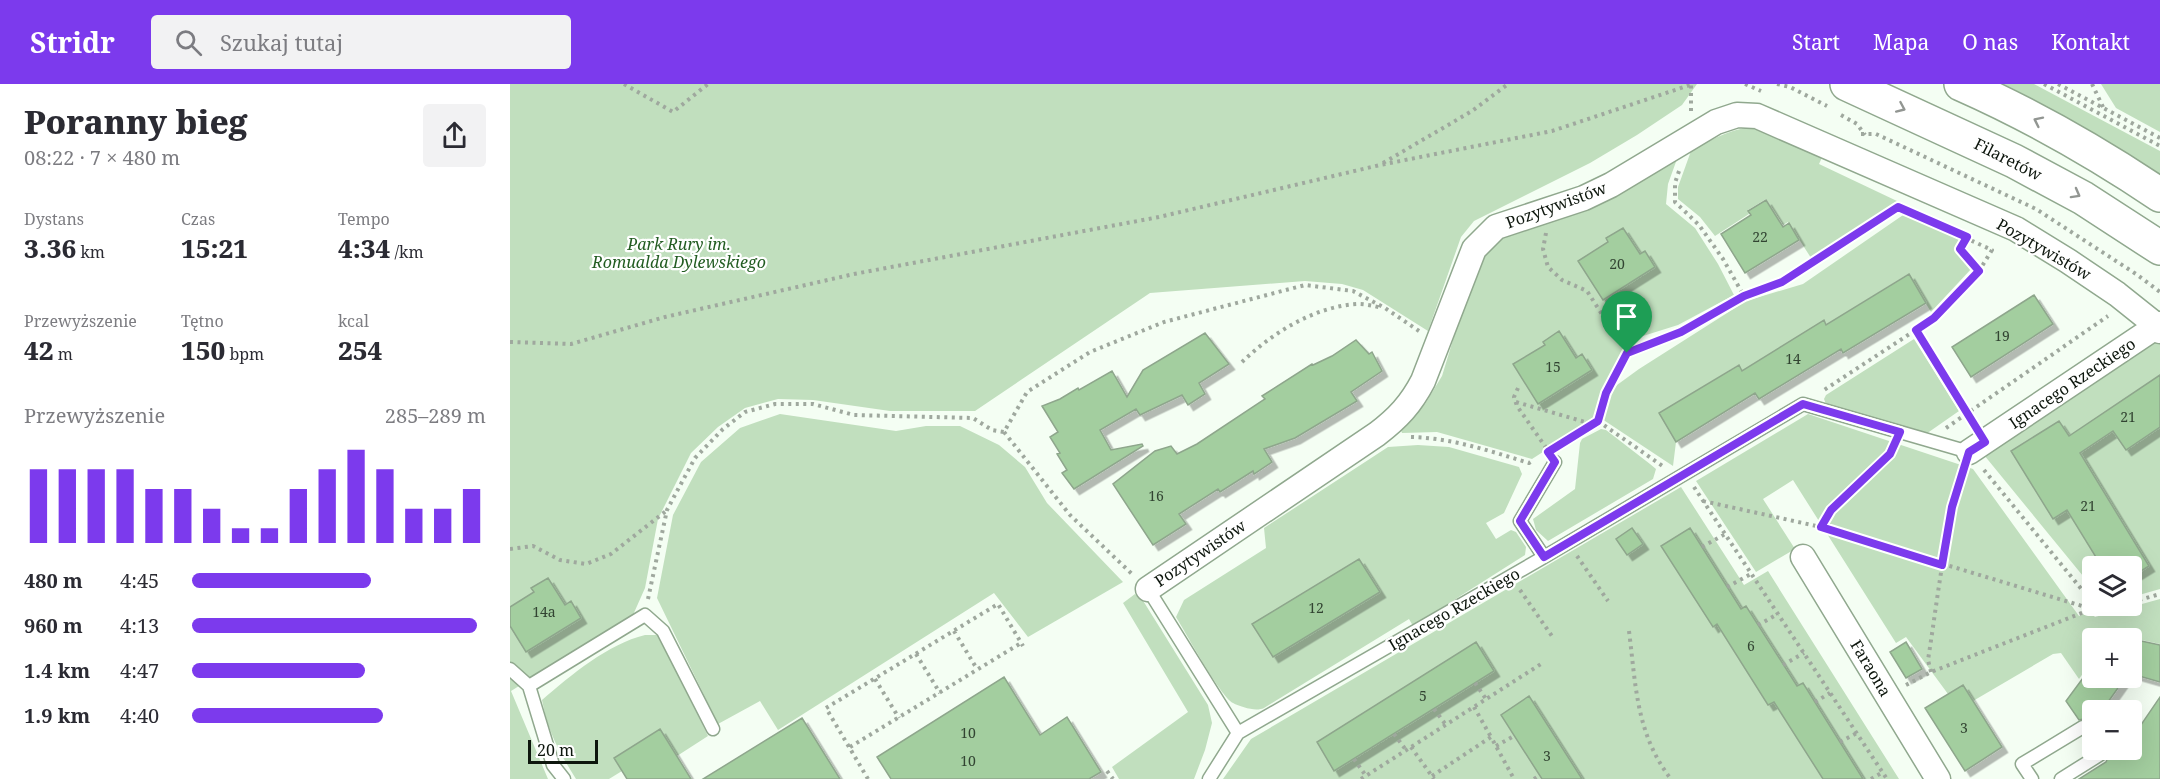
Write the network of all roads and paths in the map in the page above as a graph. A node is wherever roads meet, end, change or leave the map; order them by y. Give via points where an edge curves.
1 (624, 84) edge
2 (708, 84) edge
3 (1508, 84) edge
4 (1692, 84) edge
5 (1847, 84) edge
6 (1961, 84) edge
7 (2044, 84) edge
8 (2058, 84) edge
9 (2092, 84) edge
10 (2104, 108) junction
11 (1691, 136) junction
12 (2160, 138) edge
13 (2160, 146) edge
14 (1380, 165) junction
15 (2160, 195) edge
16 (1549, 209) junction
17 (1967, 237) junction
18 (2160, 248) edge
19 (1979, 271) junction
20 (1744, 296) junction
21 (2128, 303) junction
22 (1385, 308) junction
23 (2159, 327) edge
24 (1916, 330) junction
25 (1421, 332) dead end
26 (510, 342) edge
27 (1627, 353) junction
28 (1242, 362) dead end
29 (1518, 388) dead end
30 (1516, 402) junction
31 (1803, 404) junction
32 (1967, 413) junction
33 (1598, 421) junction
34 (1592, 424) junction
35 (1004, 432) junction
36 (1900, 432) junction
37 (1406, 437) dead end
38 (1929, 441) junction
39 (1977, 447) junction
40 (1552, 457) junction
41 (1529, 463) dead end
42 (1679, 477) junction
43 (667, 510) junction
44 (1821, 527) junction
45 (1725, 534) junction
46 (1568, 543) junction
47 (1702, 547) dead end
48 (510, 549) edge
49 (1544, 557) junction
50 (1803, 557) dead end
51 (1942, 565) junction
52 (1751, 574) junction
53 (1510, 576) junction
54 (1727, 587) dead end
55 (1148, 589) junction
56 (2082, 589) edge
57 (2160, 594) edge
58 (2142, 599) edge
59 (1608, 601) dead end
60 (2082, 603) edge
61 (2082, 612) edge
62 (1778, 614) junction
63 (645, 615) junction
64 (1758, 625) dead end
65 (954, 631) junction
66 (1629, 632) dead end
67 (1554, 639) dead end
68 (1804, 653) junction
69 (916, 654) junction
70 (1541, 664) dead end
71 (1783, 665) dead end
72 (510, 669) edge
73 (977, 669) junction
74 (1931, 672) junction
75 (875, 679) junction
76 (1475, 682) dead end
77 (529, 686) junction
78 (940, 693) junction
79 (1830, 693) junction
80 (1888, 697) junction
81 (1486, 699) junction
82 (1815, 702) dead end
83 (1474, 707) junction
84 (1434, 709) dead end
85 (899, 718) junction
86 (1446, 725) junction
87 (2082, 728) edge
88 (713, 729) dead end
89 (1238, 733) junction
90 (1857, 733) junction
91 (1394, 734) dead end
92 (1514, 736) dead end
93 (1491, 737) junction
94 (1840, 742) dead end
95 (1496, 746) junction
96 (850, 747) junction
97 (1409, 748) junction
98 (1354, 759) dead end
99 (2091, 760) edge
100 (1107, 771) dead end
101 (1883, 772) junction
102 (1540, 775) dead end
103 (1366, 776) junction
104 (1433, 777) edge
105 (564, 779) edge
106 (868, 779) edge
107 (1113, 779) edge
108 (1209, 779) edge
109 (1361, 779) edge
110 (1514, 779) edge
111 (1534, 779) edge
112 (1671, 779) edge
113 (1871, 779) edge
114 (1887, 779) edge
115 (1938, 779) edge
116 (2032, 779) edge
117 (2061, 779) edge

1 - 2 path via 673,112
3 - 14 path via 1472,111
4 - 11 path
4 - 14 path via 1552,131
5 -> 18 main road, Filaretów via 2014,161 2083,198
15 -> 6 main road via 2052,128
7 - 13 path
8 - 10 path
9 - 10 path
10 - 12 path
11 - 16 street, Pozytywistów via 1611,185
11 - 20 path via 1675,183 1675,202 1700,225
11 - 21 street, Pozytywistów via 1737,115 1757,116 2016,230
14 - 26 path via 1159,217 843,276 665,317 570,344
16 - 27 path via 1543,249 1548,267 1562,280 1587,291
16 - 55 street, Pozytywistów via 1496,227 1474,249 1423,381 1403,414
17 - 19 path via 1960,249
17 - 19 path via 1992,250
17 - 20 path via 1898,207 1782,282
19 - 24 path via 1934,318
20 - 27 path via 1681,332
21 - 23 street, Pozytywistów
21 - 32 path
22 - 25 path
22 - 28 path via 1360,304 1311,315 1259,346
22 - 35 path via 1353,291 1305,285 1164,322 1090,352 1027,392
23 - 39 street, Ignacego Rzeckiego
24 - 31 path
24 - 32 path
27 - 33 path via 1606,393
29 - 30 path
30 - 34 path
30 - 40 path
31 - 36 lane
31 - 42 lane, Ignacego Rzeckiego
32 - 38 path
32 - 39 path
33 - 34 path
33 - 42 path
34 - 40 path
35 - 43 path via 992,430 973,418 854,415 813,404 776,404 745,412 723,429 695,458
35 - 55 path via 1070,515
36 - 38 lane
36 - 44 path via 1890,454 1831,510
37 - 41 path via 1450,441
38 - 39 lane
39 - 51 path via 1952,507
39 - 56 path
40 - 49 lane via 1520,521
42 - 46 lane, Ignacego Rzeckiego
43 - 48 path via 611,554 586,564 560,560 533,546
43 - 63 path
44 - 45 path via 1703,501
44 - 51 path
45 - 47 path
45 - 52 path
46 - 49 lane, Ignacego Rzeckiego
46 - 59 path
49 - 53 lane, Ignacego Rzeckiego
50 - 80 street, Faraona
51 - 60 path
51 - 74 path via 1928,660
52 - 54 path
52 - 62 path
53 - 67 path
53 - 89 lane, Ignacego Rzeckiego
55 - 89 lane, Pozytywistów
57 - 58 path
61 - 74 path
62 - 64 path
62 - 68 path
63 - 77 lane
63 - 88 lane via 663,631
65 - 69 path
65 - 73 path
65 - 73 path via 998,604 1022,645
66 - 112 path via 1639,713 1657,761
68 - 71 path
68 - 79 path
69 - 75 path
69 - 78 path
70 - 81 path
72 - 77 lane
73 - 78 path
74 - 80 path
75 - 85 path
75 - 96 path via 826,708
76 - 81 path
77 - 105 lane via 553,765
78 - 85 path
79 - 82 path
79 - 90 path
80 - 115 street, Faraona
81 - 83 path
83 - 86 path
83 - 93 path
84 - 86 path
85 - 96 path
86 - 97 path
87 - 116 lane via 2020,760
89 - 108 lane, Ignacego Rzeckiego
90 - 94 path
90 - 101 path
91 - 97 path
92 - 95 path
93 - 95 path
93 - 104 path
95 - 110 path
96 - 106 path
97 - 103 path
97 - 104 path
98 - 103 path
99 - 117 lane
100 - 107 path
101 - 113 path
101 - 114 path
102 - 111 path
103 - 109 path

